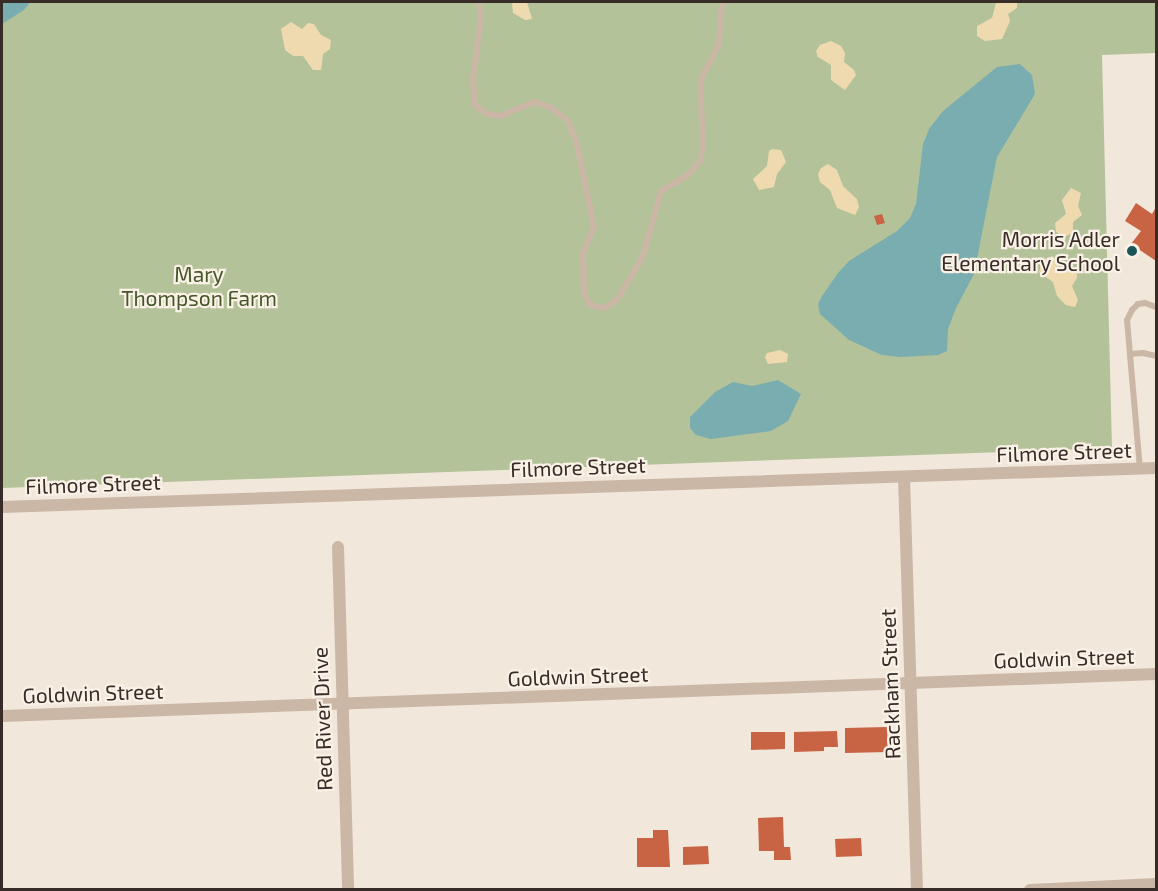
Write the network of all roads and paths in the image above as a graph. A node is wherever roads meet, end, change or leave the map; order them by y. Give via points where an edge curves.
1 (479, 2) edge
2 (722, 2) edge
3 (1156, 307) edge
4 (1130, 354) junction
5 (1156, 356) edge
6 (1140, 468) junction
7 (1156, 468) edge
8 (904, 477) junction
9 (2, 507) edge
10 (338, 547) dead end
11 (1156, 674) edge
12 (909, 683) junction
13 (340, 704) junction
14 (2, 716) edge
15 (1156, 884) edge
16 (348, 890) edge
17 (917, 890) edge
18 (1030, 890) edge

1 - 2 lane via 481,19 473,78 476,105 488,114 501,116 534,102 552,108 567,120 576,140 594,227 583,253 584,294 590,305 604,308 617,300 644,256 661,191 687,176 700,161 700,81 719,44
3 - 4 lane via 1138,304 1132,310 1127,320
4 - 5 lane
4 - 6 lane
6 - 7 street, Filmore Street
6 - 8 street, Filmore Street
8 - 9 street, Filmore Street
8 - 12 street, Rackham Street
10 - 13 street, Red River Drive
11 - 12 street, Goldwin Street
12 - 13 street, Goldwin Street
12 - 17 street, Rackham Street
13 - 14 street, Goldwin Street
13 - 16 street, Red River Drive
15 - 18 street

